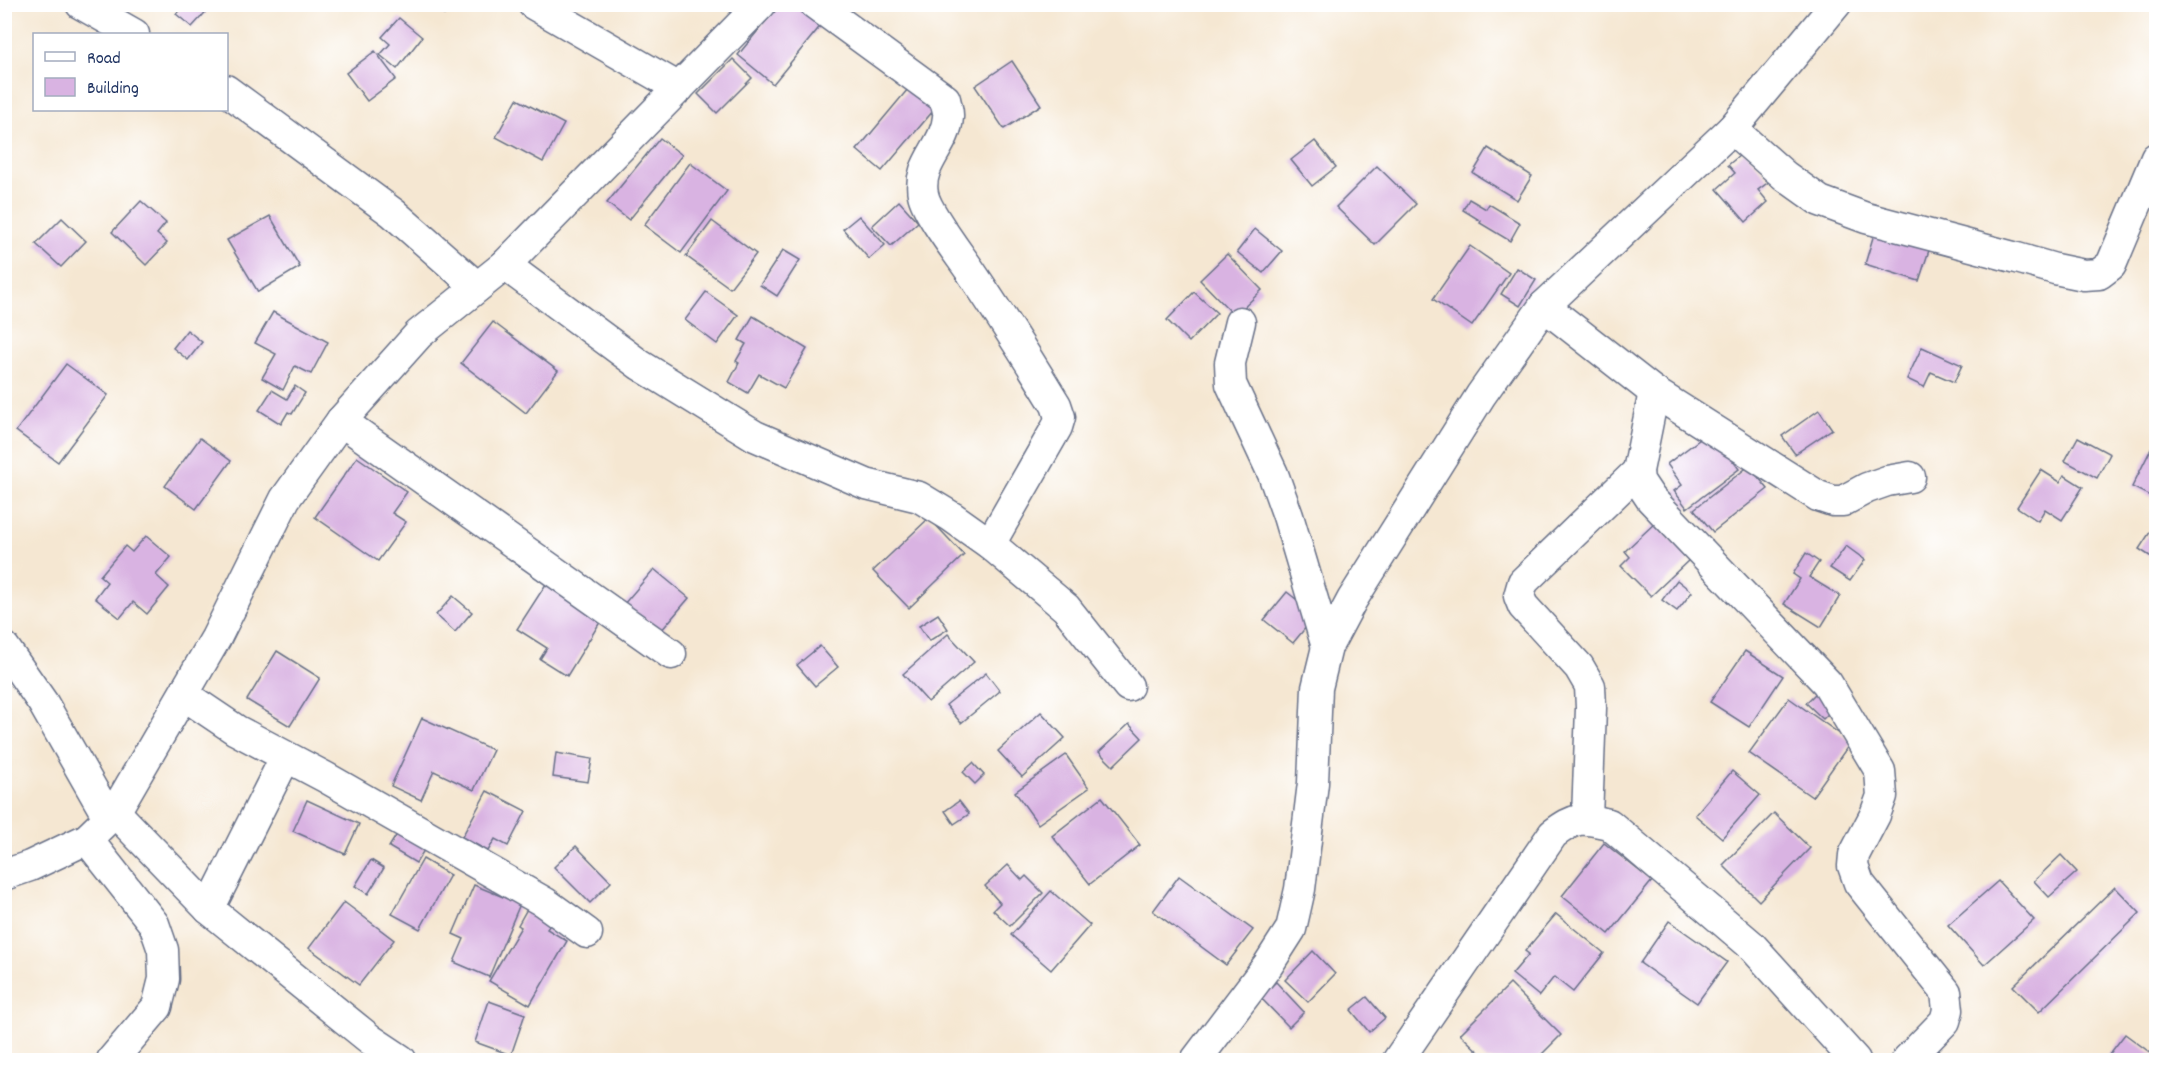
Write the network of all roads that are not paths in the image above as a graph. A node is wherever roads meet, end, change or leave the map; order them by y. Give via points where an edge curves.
1 (81, 4) edge
2 (533, 4) edge
3 (761, 4) edge
4 (815, 4) edge
5 (1836, 4) edge
6 (132, 33) edge
7 (679, 88) junction
8 (228, 91) edge
9 (1732, 129) junction
10 (2157, 158) edge
11 (505, 265) junction
12 (477, 287) junction
13 (1545, 306) junction
14 (1240, 322) dead end
15 (1654, 392) junction
16 (341, 421) junction
17 (1638, 471) junction
18 (1910, 477) dead end
19 (990, 544) junction
20 (4, 646) edge
21 (1327, 647) junction
22 (670, 654) dead end
23 (1128, 686) dead end
24 (184, 694) junction
25 (285, 758) junction
26 (112, 815) junction
27 (1587, 818) junction
28 (87, 839) junction
29 (4, 875) edge
30 (209, 909) junction
31 (587, 933) dead end
32 (112, 1060) edge
33 (401, 1060) edge
34 (1196, 1060) edge
35 (1398, 1060) edge
36 (1855, 1060) edge
37 (1907, 1060) edge

1 - 6 street
2 - 7 street
3 - 7 street
4 - 19 street via 945,99 949,116 922,178 923,196 1033,367 1060,417 1058,427
5 - 9 street
7 - 11 street
8 - 12 street via 393,213
9 - 10 street via 1820,201 1876,221 2084,275 2099,274 2111,265
9 - 13 street
11 - 12 street
11 - 19 street via 640,365 756,436 866,484 919,497
12 - 16 street via 419,334
13 - 15 street
13 - 21 street via 1481,395 1352,600
14 - 21 street via 1230,363 1231,384 1273,474
15 - 17 street
15 - 18 street via 1818,496 1833,501 1844,501 1887,481
16 - 22 street
16 - 24 street via 285,499
17 - 27 street via 1523,582 1519,596 1522,606 1579,667 1590,686
17 - 37 street via 1639,482 1651,498 1827,683 1880,771 1882,796 1854,855 1853,866 1859,883 1946,992 1948,1010 1945,1021
19 - 23 street via 1066,608
20 - 26 street
21 - 34 street via 1317,688 1314,783 1291,929
24 - 25 street
24 - 26 street
25 - 30 street
25 - 31 street via 544,902
26 - 28 street
26 - 30 street
27 - 35 street via 1570,822 1553,834
27 - 36 street via 1609,824 1751,945
28 - 29 street
28 - 32 street via 154,924 163,950 164,979 158,1007
30 - 33 street

